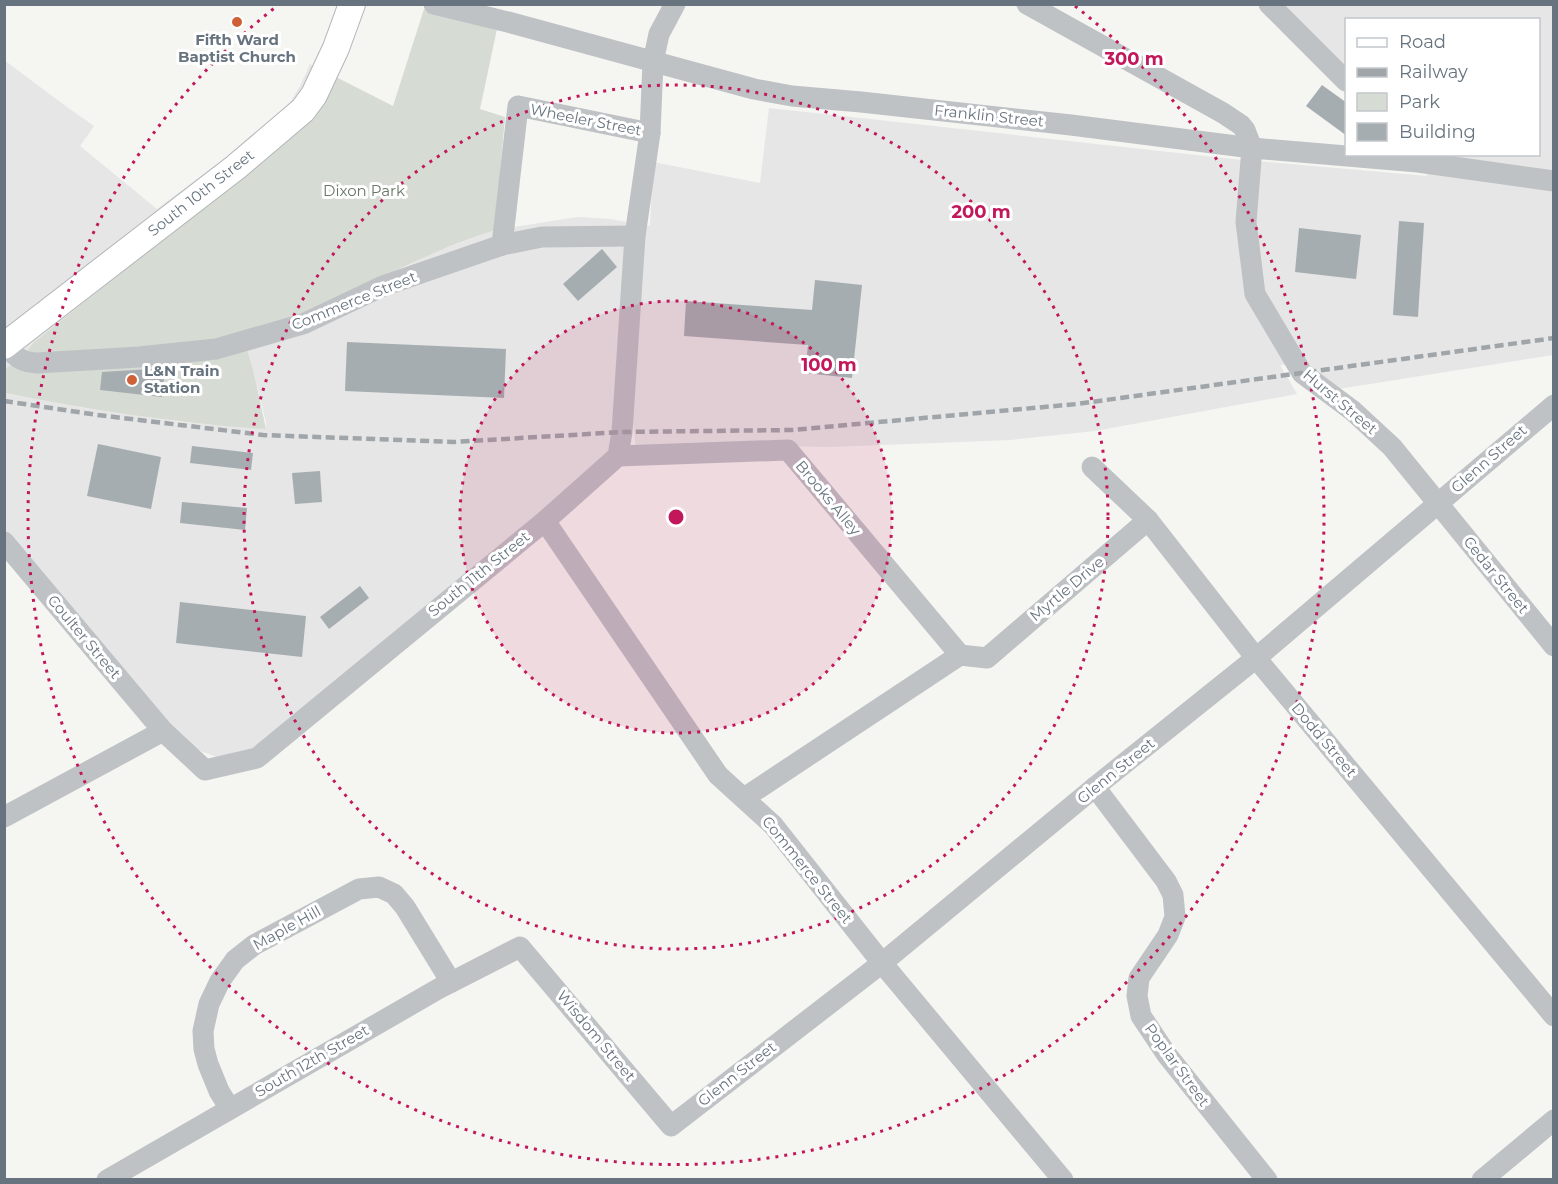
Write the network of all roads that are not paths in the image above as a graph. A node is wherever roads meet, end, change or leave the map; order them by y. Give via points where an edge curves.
1 (352, 4) edge
2 (434, 4) edge
3 (675, 4) edge
4 (1028, 4) edge
5 (1269, 4) edge
6 (653, 62) junction
7 (1345, 79) edge
8 (650, 133) junction
9 (1252, 148) junction
10 (1345, 154) edge
11 (1383, 156) edge
12 (1416, 158) edge
13 (1554, 181) edge
14 (635, 236) junction
15 (502, 245) junction
16 (5, 346) edge
17 (1554, 405) edge
18 (618, 456) junction
19 (1092, 466) dead end
20 (1438, 504) junction
21 (1148, 520) junction
22 (545, 521) junction
23 (4, 542) edge
24 (1554, 646) edge
25 (960, 655) junction
26 (1256, 658) junction
27 (163, 731) junction
28 (1095, 788) junction
29 (744, 798) junction
30 (4, 817) edge
31 (520, 947) joint
32 (882, 963) junction
33 (451, 982) junction
34 (1554, 1016) edge
35 (230, 1109) junction
36 (1554, 1120) edge
37 (671, 1126) joint
38 (107, 1179) edge
39 (1062, 1179) edge
40 (1267, 1179) edge
41 (1482, 1179) edge

1 - 16 main road, South 10th Street via 336,48 303,110 236,167
2 - 6 street, Franklin Street
3 - 6 street via 659,33
4 - 9 street via 1236,121 1245,130
5 - 7 street
6 - 8 street
6 - 9 street, Franklin Street via 792,96
8 - 14 street
8 - 15 street, Wheeler Street via 518,106
9 - 10 street, Franklin Street
9 - 20 street, Hurst Street via 1246,222 1255,294 1302,373 1353,411 1392,447
11 - 12 street, Franklin Street
12 - 13 street, Franklin Street
14 - 15 street, Commerce Street via 542,237
14 - 18 street
15 - 16 street, Commerce Street via 383,286 303,324 216,349 26,363
17 - 20 street, Glenn Street
18 - 22 street, South 11th Street
18 - 25 street, Brooks Alley via 788,450
19 - 21 street, Dodd Street
20 - 24 street, Cedar Street
20 - 26 street, Glenn Street
21 - 25 street, Myrtle Drive via 987,658
21 - 26 street, Dodd Street
22 - 27 street, South 11th Street via 256,758 205,770
22 - 29 street, Commerce Street via 718,775
23 - 27 street, Coulter Street
25 - 29 street
26 - 28 street, Glenn Street
26 - 34 street, Dodd Street
27 - 30 street
28 - 32 street, Glenn Street
28 - 40 street, Poplar Street via 1173,895 1174,917 1168,935 1139,978 1141,1016
29 - 32 street, Commerce Street via 773,825
31 - 33 street, South 12th Street
31 - 37 street, Wisdom Street
32 - 37 street, Glenn Street
32 - 39 street, Commerce Street
33 - 35 street, South 12th Street
33 - 35 street, Maple Hill via 405,907 394,894 379,887 360,889 254,945 235,960 220,981 209,1004 203,1031 208,1064
35 - 38 street, South 12th Street
36 - 41 street

